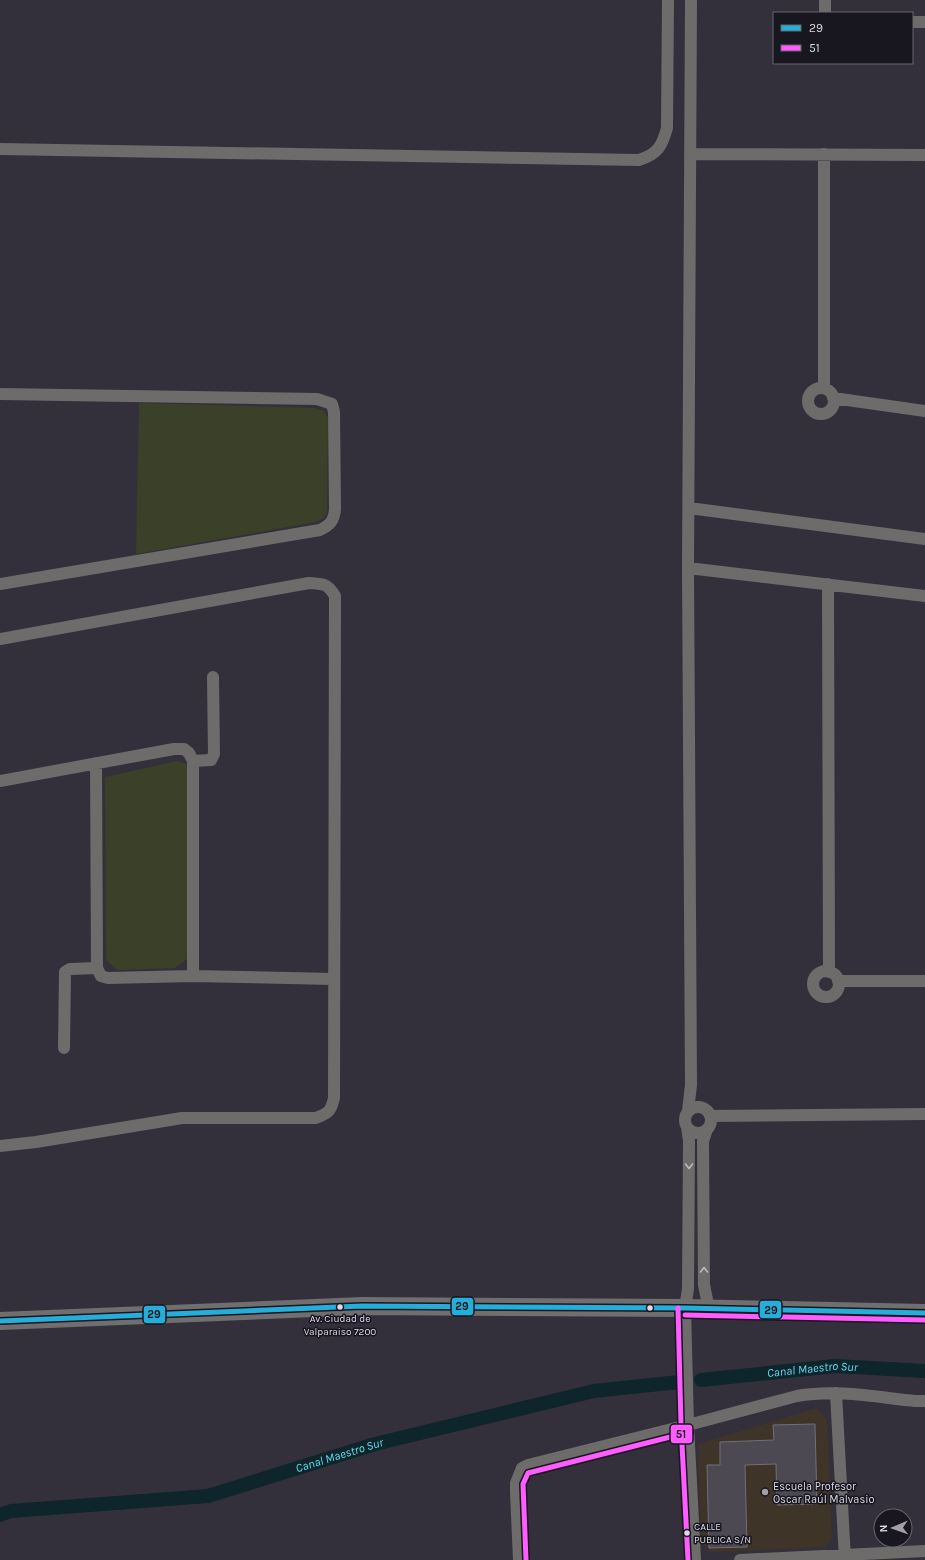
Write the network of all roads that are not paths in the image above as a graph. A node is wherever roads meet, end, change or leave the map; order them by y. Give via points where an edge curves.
1 (668, 0) edge
2 (691, 0) edge
3 (825, 0) edge
4 (823, 12) edge
5 (913, 22) edge
6 (925, 22) edge
7 (0, 149) edge
8 (691, 154) junction
9 (824, 154) junction
10 (925, 155) edge
11 (824, 388) junction
12 (0, 394) edge
13 (833, 398) junction
14 (925, 411) edge
15 (688, 508) junction
16 (925, 539) edge
17 (688, 568) junction
18 (0, 584) edge
19 (828, 584) junction
20 (925, 596) edge
21 (0, 639) edge
22 (213, 677) dead end
23 (193, 761) junction
24 (96, 763) junction
25 (0, 781) edge
26 (97, 968) junction
27 (828, 972) junction
28 (194, 976) junction
29 (333, 979) junction
30 (838, 981) junction
31 (925, 981) edge
32 (64, 1048) dead end
33 (691, 1085) junction
34 (688, 1111) junction
35 (707, 1112) junction
36 (925, 1114) edge
37 (688, 1127) junction
38 (706, 1129) junction
39 (0, 1146) edge
40 (685, 1308) junction
41 (708, 1309) junction
42 (925, 1313) edge
43 (0, 1321) edge
44 (836, 1393) junction
45 (925, 1401) edge
46 (688, 1425) junction
47 (925, 1551) edge
48 (845, 1557) edge
49 (519, 1560) edge
50 (695, 1560) edge
51 (740, 1560) edge

1 - 7 street via 667,128 658,150 651,156 639,160
2 - 8 street
3 - 4 street
5 - 6 street
8 - 9 street
8 - 15 street
9 - 10 street
9 - 11 street
11 - 13 street
11 - 13 street via 815,390 809,396 809,404 814,411 826,412 832,406
12 - 18 street via 324,401 332,404 334,412 335,509 334,518 328,526 320,530
13 - 14 street
15 - 16 street
15 - 17 street
17 - 19 street
17 - 33 street
19 - 20 street
19 - 27 street
21 - 29 street via 309,583 329,587 335,596
22 - 23 street via 214,754 210,760
23 - 24 street via 184,749 174,749
23 - 28 street
24 - 25 street
24 - 26 street
26 - 28 street via 101,976 108,978
26 - 32 street via 70,969 65,972
27 - 30 street
27 - 30 street via 816,975 813,983 815,992 822,996 831,996 837,990
28 - 29 street
29 - 39 street via 334,1098 328,1113 316,1118 176,1119
30 - 31 street
33 - 34 street
33 - 35 street via 696,1100
34 - 35 street via 696,1107
34 - 37 street via 685,1119
35 - 36 street
35 - 38 street via 709,1125
37 - 38 street via 699,1132
37 -> 40 street via 688,1289
41 -> 38 street via 704,1285 703,1141
40 - 41 main road
40 - 43 main road via 362,1306
40 - 46 street
41 - 42 main road
44 - 45 street
44 - 46 street via 810,1393
44 - 48 street
46 - 49 street via 522,1468 516,1483
46 - 50 street
47 - 48 street
48 - 51 street

